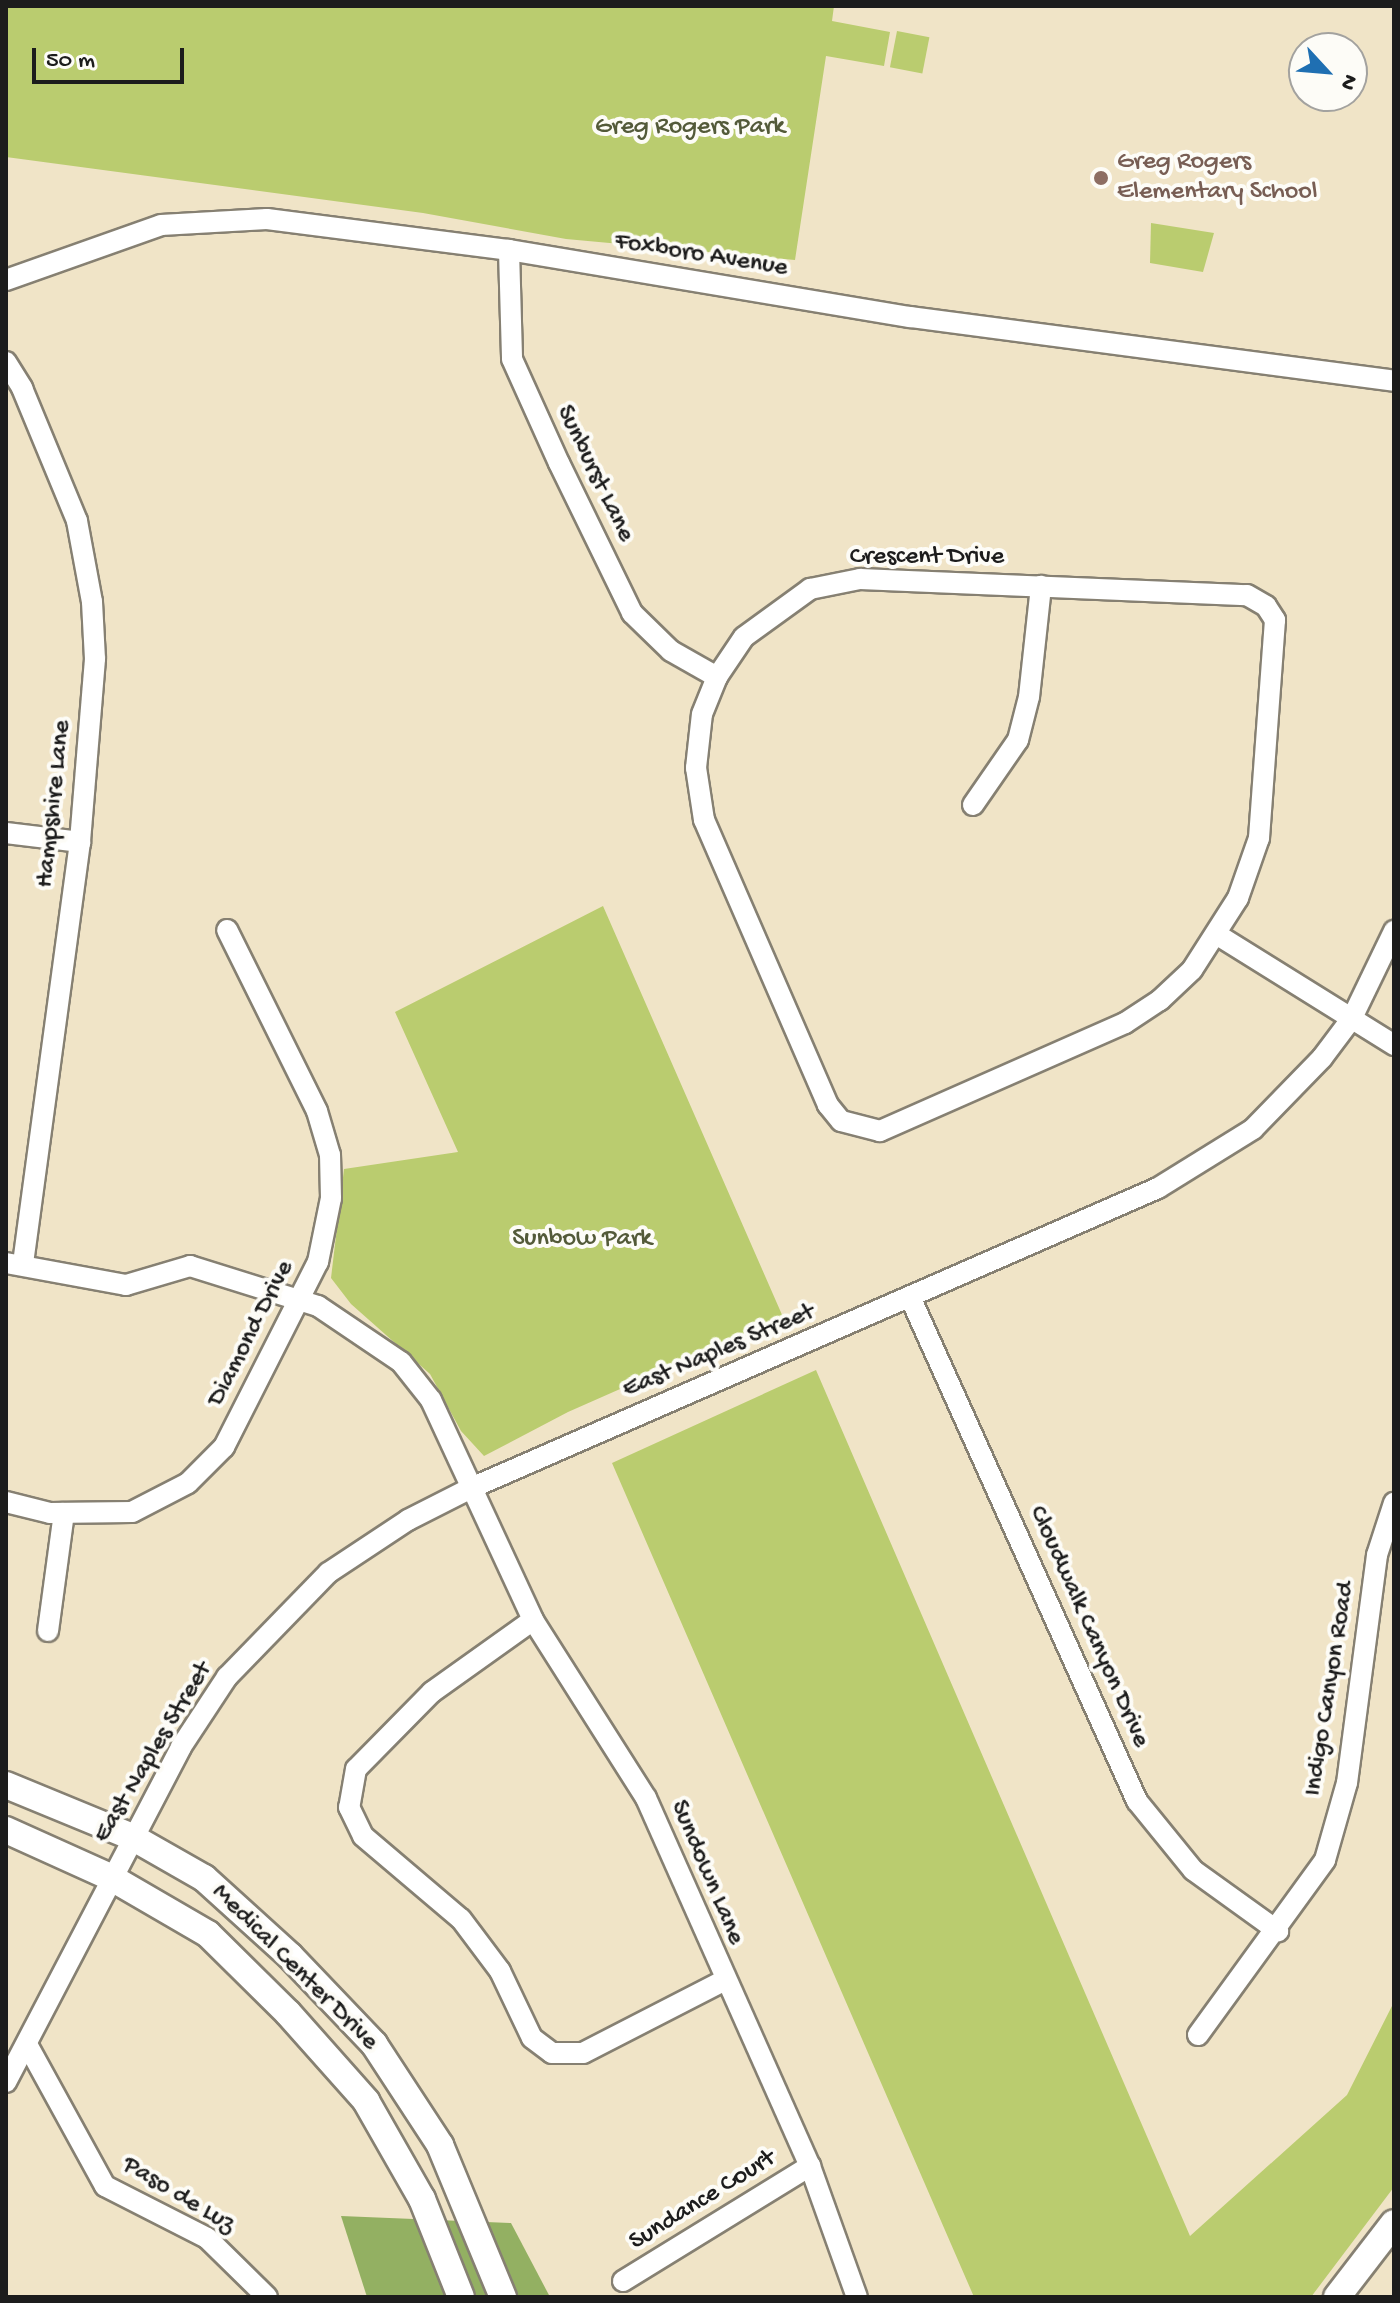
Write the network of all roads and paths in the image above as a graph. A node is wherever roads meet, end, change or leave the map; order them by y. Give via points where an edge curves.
1 (509, 250) junction
2 (6, 280) edge
3 (6, 362) edge
4 (1394, 381) edge
5 (1041, 586) junction
6 (717, 677) junction
7 (973, 805) dead end
8 (6, 833) edge
9 (80, 842) junction
10 (227, 930) dead end
11 (1394, 931) edge
12 (1216, 934) junction
13 (1352, 1018) junction
14 (1394, 1045) edge
15 (14, 1264) edge
16 (911, 1299) junction
17 (301, 1301) junction
18 (469, 1489) junction
19 (6, 1502) edge
20 (1394, 1503) edge
21 (64, 1513) junction
22 (533, 1620) junction
23 (48, 1631) dead end
24 (6, 1785) edge
25 (6, 1830) edge
26 (132, 1837) junction
27 (110, 1877) junction
28 (1278, 1931) junction
29 (723, 1981) junction
30 (1198, 2035) dead end
31 (28, 2046) junction
32 (6, 2082) edge
33 (810, 2166) junction
34 (1394, 2223) edge
35 (623, 2281) dead end
36 (267, 2297) edge
37 (461, 2297) edge
38 (503, 2297) edge
39 (857, 2297) edge
40 (1337, 2297) edge

1 - 2 street, Foxboro Avenue via 267,219 195,220 161,225
1 - 4 street, Foxboro Avenue via 910,317
1 - 6 street, Sunburst Lane via 512,359 626,600 671,651
3 - 9 street, Hampshire Lane via 22,388 77,521 92,602 95,659
5 - 6 street, Crescent Drive via 860,579 810,589 744,637
5 - 7 street via 1029,697 1018,740
5 - 12 street, Crescent Drive via 1247,595 1266,606 1275,620 1259,838 1247,879
6 - 12 street, Crescent Drive via 702,714 696,768 704,820 828,1105 841,1121 880,1131 1125,1023 1177,986
8 - 9 street
9 - 15 street, Hampshire Lane
10 - 17 street, Diamond Drive via 317,1111 330,1155 327,1219 318,1262
11 - 13 street, East Naples Street
12 - 13 street
13 - 14 street
13 - 16 street, East Naples Street via 1322,1058 1253,1129 1158,1188
15 - 17 street, Sundown Lane via 126,1285 190,1266
16 - 18 street, East Naples Street
16 - 28 street, Cloudwalk Canyon Drive via 1137,1801 1193,1870
17 - 18 street, Sundown Lane via 318,1306 401,1362 431,1400
17 - 21 street, Diamond Drive via 224,1447 188,1483 132,1512
18 - 22 street, Sundown Lane
18 - 26 street, East Naples Street via 408,1520 328,1573 263,1634 202,1715
19 - 21 street, Diamond Drive
20 - 28 street, Indigo Canyon Road via 1377,1555 1347,1783 1325,1860
21 - 23 street
22 - 29 street, Sundown Lane via 646,1798
22 - 29 street via 432,1692 356,1769 349,1807 363,1836 461,1919 500,1971 532,2038 552,2053 583,2053
24 - 26 main road, Medical Center Drive
25 - 27 main road, Medical Center Drive
26 - 27 street, East Naples Street
26 - 38 main road, Medical Center Drive via 204,1878 290,1956 374,2044 440,2145
27 - 31 street, East Naples Street
27 - 37 main road, Medical Center Drive via 208,1934 366,2101 422,2199
28 - 30 street, Indigo Canyon Road
29 - 33 street, Sundown Lane
31 - 32 street, East Naples Street
31 - 36 street, Paso de Luz via 105,2186 207,2238
33 - 35 street, Sundance Court
33 - 39 street, Sundown Lane
34 - 40 main road

